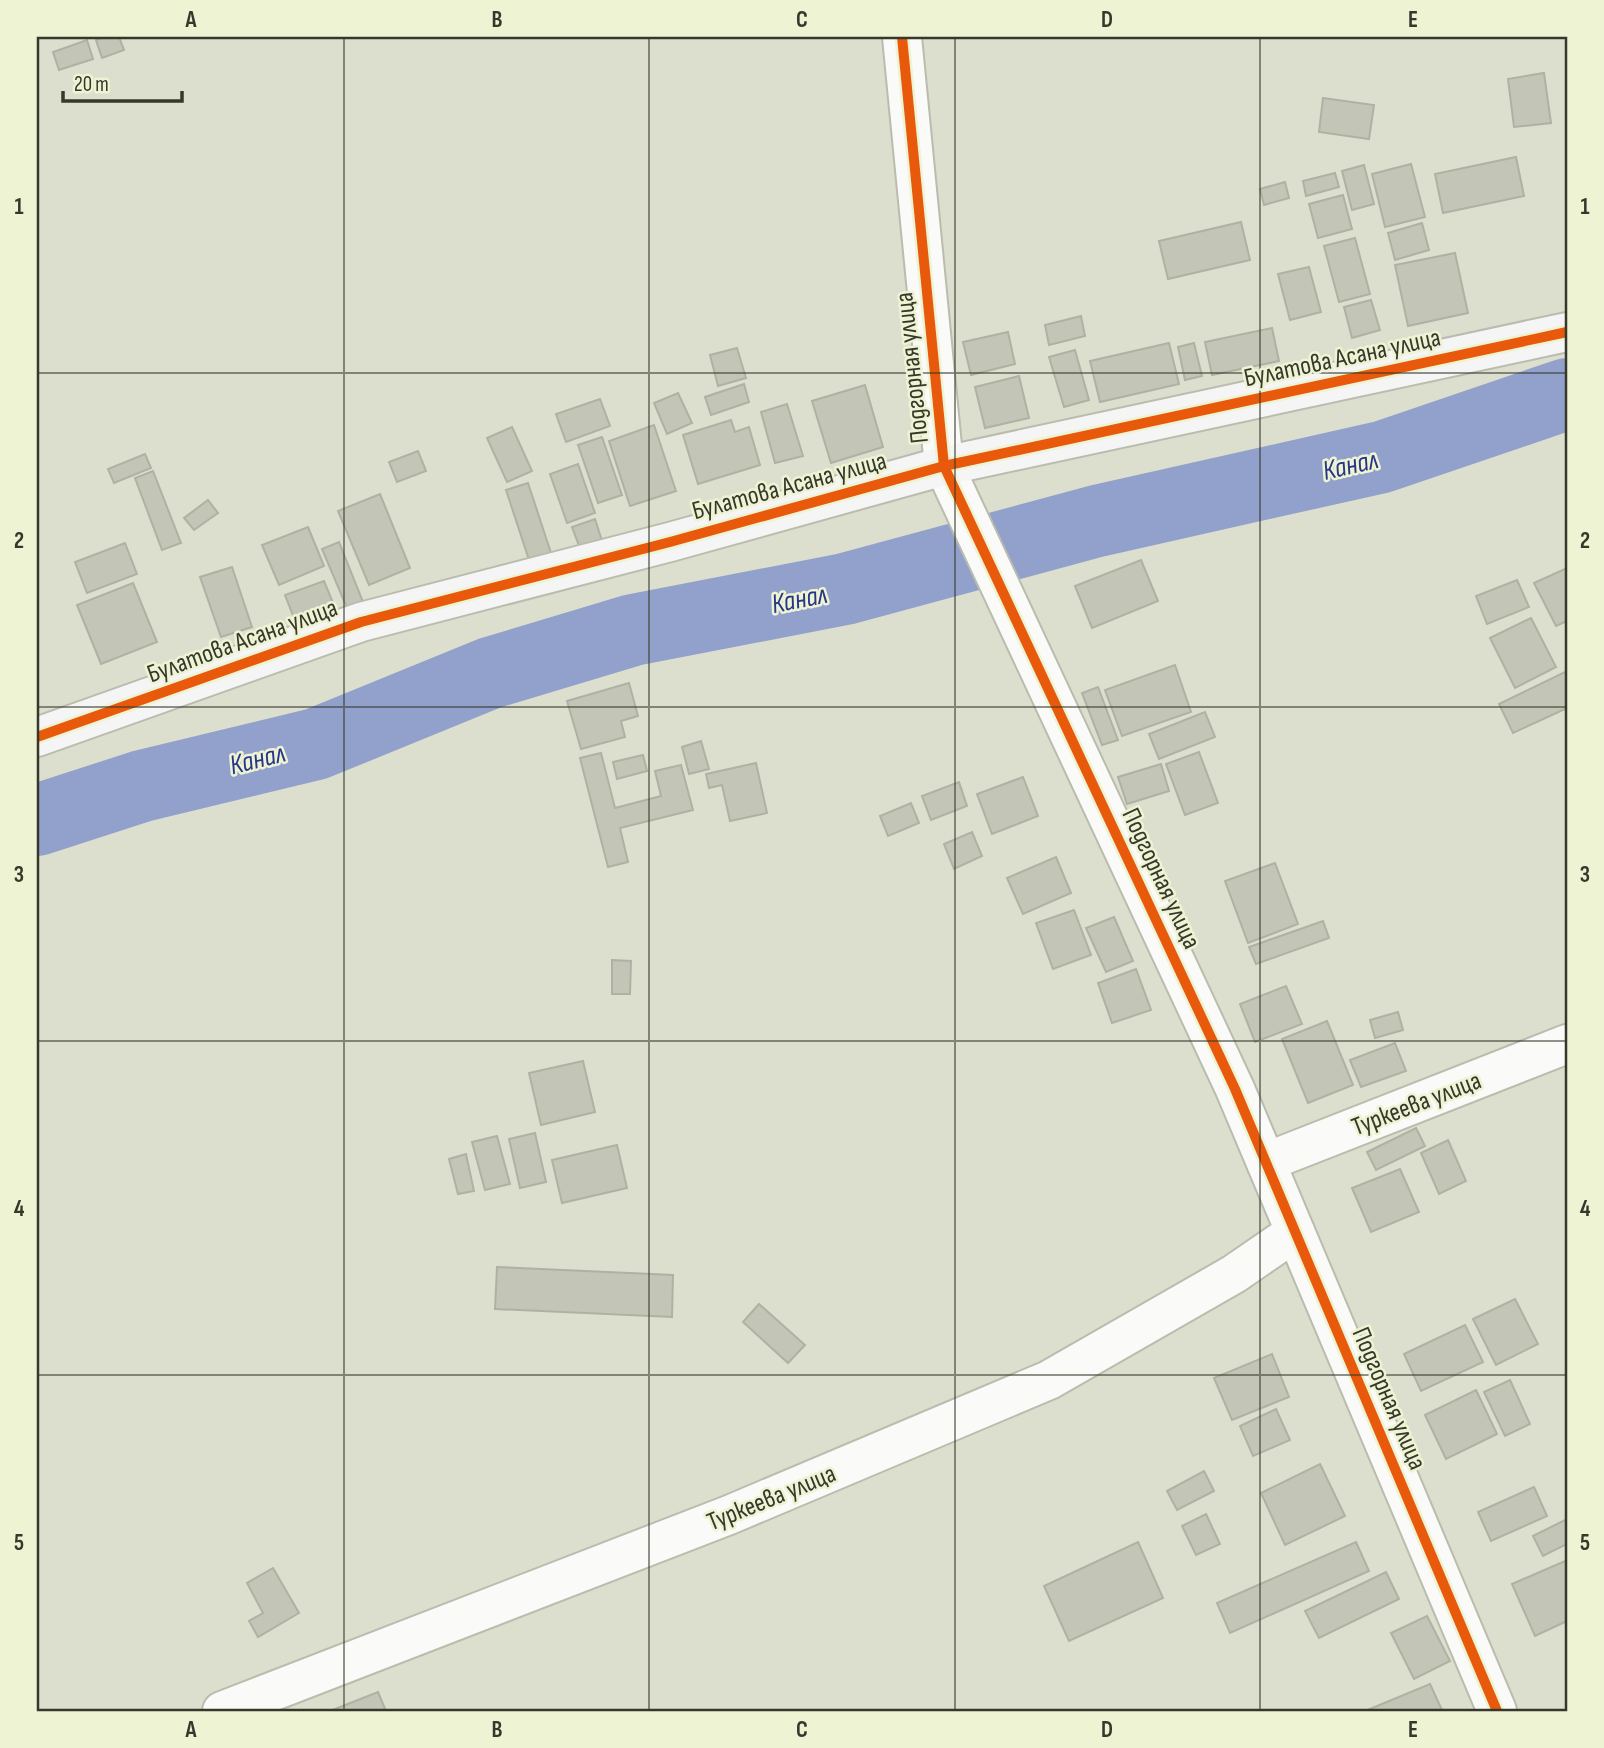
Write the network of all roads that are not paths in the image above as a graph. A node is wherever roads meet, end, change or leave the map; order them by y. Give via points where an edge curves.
1 (902, 37) edge
2 (1567, 332) edge
3 (944, 466) junction
4 (37, 737) edge
5 (1567, 1044) edge
6 (1266, 1161) junction
7 (1295, 1232) junction
8 (222, 1711) edge
9 (1497, 1711) edge

1 - 3 street, Подгорная улица
2 - 3 street, Булатова Асана улица
3 - 4 street, Булатова Асана улица via 361,622
3 - 6 street, Подгорная улица
5 - 6 street, Туркеева улица
6 - 7 street, Подгорная улица
7 - 8 street, Туркеева улица via 1234,1274 1049,1380 729,1515
7 - 9 street, Подгорная улица

